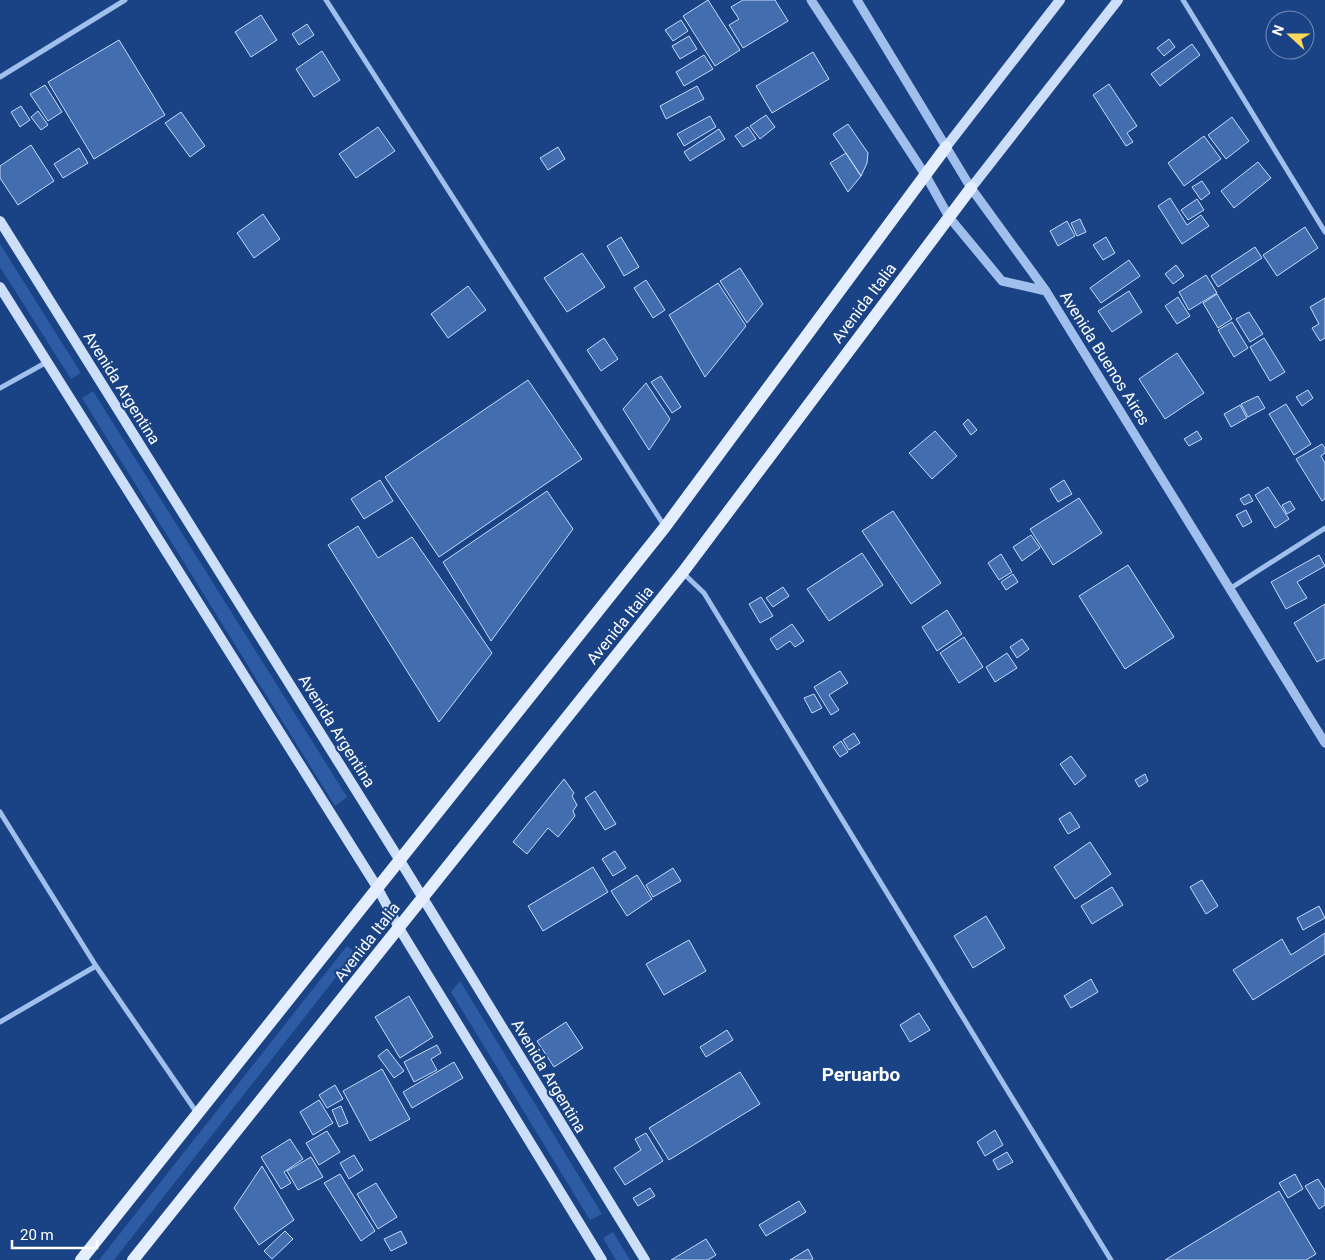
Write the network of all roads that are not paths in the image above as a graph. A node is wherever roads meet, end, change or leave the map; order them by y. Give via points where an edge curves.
1 (125, 0) edge
2 (326, 0) edge
3 (811, 0) edge
4 (857, 0) edge
5 (1060, 0) edge
6 (1118, 0) edge
7 (1182, 0) edge
8 (0, 77) edge
9 (946, 147) junction
10 (926, 176) junction
11 (971, 188) junction
12 (950, 217) junction
13 (0, 221) edge
14 (1325, 232) edge
15 (0, 287) edge
16 (1046, 291) junction
17 (47, 362) junction
18 (0, 388) edge
19 (665, 527) junction
20 (1325, 528) edge
21 (683, 572) junction
22 (1231, 588) junction
23 (1325, 743) edge
24 (0, 812) edge
25 (399, 859) junction
26 (377, 887) junction
27 (423, 897) junction
28 (399, 928) junction
29 (96, 966) junction
30 (0, 1022) edge
31 (197, 1114) junction
32 (81, 1260) edge
33 (133, 1260) edge
34 (602, 1260) edge
35 (644, 1260) edge
36 (1110, 1260) edge

1 - 8 street
2 - 19 street
3 - 10 street, Avenida Buenos Aires
4 - 9 street
5 - 9 main road, Avenida Italia
6 - 11 main road, Avenida Italia
7 - 14 street
9 - 10 main road, Avenida Italia
9 - 11 street
10 - 12 street, Avenida Buenos Aires
10 - 19 main road, Avenida Italia
11 - 12 main road, Avenida Italia
11 - 16 street
12 - 16 street, Avenida Buenos Aires via 1002,281
12 - 21 main road, Avenida Italia
13 - 25 main road, Avenida Argentina
15 - 17 main road
16 - 22 street, Avenida Buenos Aires
17 - 18 street
17 - 26 main road
19 - 25 main road, Avenida Italia
20 - 22 street
21 - 27 main road, Avenida Italia
21 - 36 street via 704,593
22 - 23 street, Avenida Buenos Aires
24 - 29 street
25 - 26 main road, Avenida Italia
25 - 27 main road, Avenida Argentina
26 - 28 main road
26 - 31 main road, Avenida Italia
27 - 28 main road, Avenida Italia
27 - 35 main road, Avenida Argentina
28 - 33 main road, Avenida Italia
28 - 34 main road
29 - 30 street
29 - 31 street
31 - 32 main road, Avenida Italia

